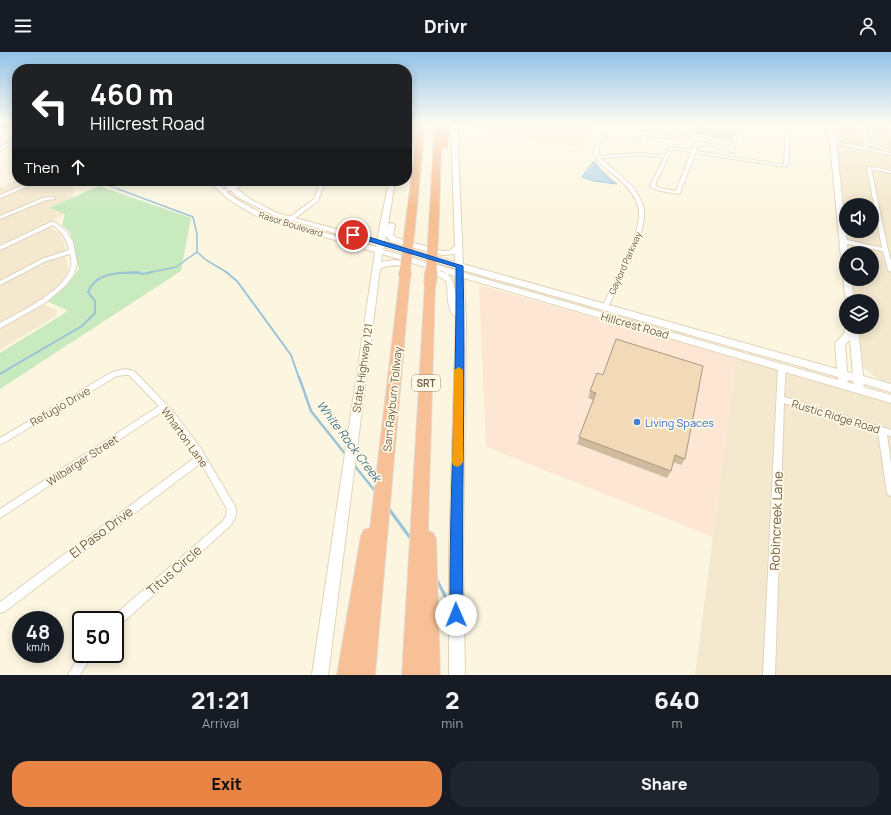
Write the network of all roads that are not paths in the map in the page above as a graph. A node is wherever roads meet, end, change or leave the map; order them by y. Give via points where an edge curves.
1 (415, 152) edge
2 (419, 152) edge
3 (436, 152) edge
4 (442, 152) edge
5 (455, 152) edge
6 (595, 152) edge
7 (668, 152) edge
8 (694, 152) edge
9 (701, 152) edge
10 (732, 152) edge
11 (787, 152) edge
12 (834, 152) edge
13 (597, 157) junction
14 (666, 157) junction
15 (731, 157) junction
16 (418, 164) junction
17 (435, 170) junction
18 (891, 172) edge
19 (26, 186) edge
20 (217, 186) edge
21 (228, 186) edge
22 (240, 186) edge
23 (321, 186) edge
24 (391, 186) edge
25 (231, 189) junction
26 (222, 191) junction
27 (0, 197) edge
28 (53, 198) dead end
29 (387, 208) junction
30 (0, 218) edge
31 (292, 218) junction
32 (285, 223) junction
33 (353, 235) junction
34 (842, 241) junction
35 (459, 246) junction
36 (843, 246) edge
37 (381, 247) junction
38 (0, 248) edge
39 (885, 250) junction
40 (72, 251) junction
41 (376, 268) junction
42 (459, 270) junction
43 (891, 270) edge
44 (482, 281) junction
45 (0, 283) edge
46 (604, 311) junction
47 (460, 320) junction
48 (0, 326) edge
49 (848, 334) edge
50 (853, 334) edge
51 (782, 367) junction
52 (121, 372) joint
53 (842, 374) junction
54 (859, 379) junction
55 (844, 385) junction
56 (891, 388) edge
57 (860, 390) junction
58 (781, 399) junction
59 (891, 399) edge
60 (164, 407) junction
61 (882, 430) junction
62 (891, 433) edge
63 (0, 442) edge
64 (202, 456) junction
65 (421, 483) junction
66 (891, 492) edge
67 (0, 514) edge
68 (231, 518) joint
69 (0, 608) edge
70 (124, 614) edge
71 (361, 635) junction
72 (81, 663) edge
73 (74, 675) edge
74 (320, 675) edge
75 (348, 675) edge
76 (364, 675) edge
77 (413, 675) edge
78 (429, 675) edge
79 (457, 675) edge
80 (770, 675) edge

1 - 16 highway
2 - 16 highway, Sam Rayburn Tollway
3 - 17 highway, SRT
4 - 17 highway via 440,164
5 - 35 main road
6 - 13 street
7 - 14 street
8 - 14 street via 678,194 652,186
9 - 15 street
10 - 15 street
11 - 15 street via 785,166
12 - 34 main road
13 - 14 street via 641,154
13 - 46 street, Gaylord Parkway via 632,188 640,201 642,216 639,231
16 - 71 highway, Sam Rayburn Tollway, bridge via 383,486
17 - 65 highway, SRT, bridge
18 - 39 street via 869,168
19 - 27 street
20 - 26 main road, Rasor Boulevard
21 - 25 main road, Rasor Boulevard
22 - 25 street
23 - 31 street via 316,200
24 - 29 main road, State Highway 121
25 - 26 street
25 - 31 main road, Rasor Boulevard via 254,205
26 - 32 main road, Rasor Boulevard via 244,208
28 - 30 street
29 - 33 main road via 381,217 377,232 366,236
29 - 35 main road via 391,222 391,238 451,253
29 - 37 main road, State Highway 121
31 - 32 street
31 - 33 main road, Rasor Boulevard
32 - 37 main road, Rasor Boulevard
33 - 37 main road, Rasor Boulevard
34 - 36 main road
34 - 39 street
35 - 42 main road
37 - 41 main road, State Highway 121
37 - 42 main road, Hillcrest Road
38 - 40 street via 53,223 64,230
39 - 43 street
40 - 45 street via 44,260
40 - 48 street via 74,267 64,284 40,303
41 - 47 main road via 384,263 397,262 447,276 451,285 452,301
41 - 74 main road, State Highway 121
42 - 44 main road, Hillcrest Road
42 - 46 main road, Hillcrest Road
42 - 47 main road
44 - 46 main road, Hillcrest Road
44 - 47 main road via 469,283 464,290 464,306
46 - 51 main road, Hillcrest Road
46 - 53 main road, Hillcrest Road
47 - 79 main road via 456,555
49 - 53 main road via 840,343
50 - 54 main road
51 - 55 main road, Hillcrest Road
51 - 58 street, Robincreek Lane
52 - 60 street, Wharton Lane via 131,373
52 - 63 street, Refugio Drive
53 - 54 main road, Hillcrest Road
53 - 55 main road
54 - 56 main road, Hillcrest Road
54 - 57 main road
55 - 57 main road, Hillcrest Road
57 - 59 main road, Hillcrest Road
58 - 61 street, Rustic Ridge Road
58 - 80 street, Robincreek Lane
60 - 64 street, Wharton Lane
60 - 67 street, Wilbarger Street
61 - 62 street, Rustic Ridge Road
61 - 66 street
64 - 68 street, Wharton Lane via 231,508
64 - 69 street, El Paso Drive
65 - 77 highway, SRT
65 - 78 highway via 427,533
68 - 70 street, Titus Circle
71 - 75 highway
71 - 76 highway, Sam Rayburn Tollway
72 - 73 street

